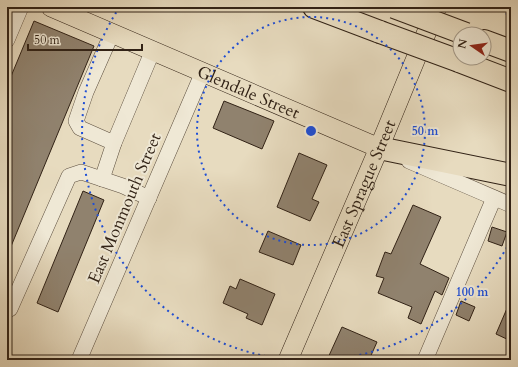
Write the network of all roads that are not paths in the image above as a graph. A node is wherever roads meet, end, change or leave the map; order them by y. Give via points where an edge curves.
1 (21, 7) edge
2 (51, 7) edge
3 (314, 7) edge
4 (394, 7) edge
5 (437, 7) edge
6 (452, 29) edge
7 (112, 33) junction
8 (7, 40) edge
9 (492, 44) edge
10 (153, 50) junction
11 (511, 51) edge
12 (203, 72) junction
13 (511, 81) edge
14 (114, 144) junction
15 (379, 148) junction
16 (511, 175) edge
17 (102, 178) junction
18 (149, 198) junction
19 (494, 198) junction
20 (511, 205) edge
21 (10, 309) dead end
22 (79, 360) edge
23 (288, 360) edge
24 (425, 360) edge

1 - 8 street
2 - 7 main road, Glendale Street
3 - 13 highway, bridge
4 - 6 highway, bridge
5 - 15 main road, East Sprague Street
7 - 10 main road, Glendale Street
7 - 14 street via 76,121 80,128
9 - 11 highway
10 - 12 main road, Glendale Street
10 - 14 street
12 - 15 main road, Glendale Street
12 - 18 street, East Monmouth Street
14 - 17 street
15 - 16 highway
15 - 19 street, Glendale Street
15 - 23 main road, East Sprague Street
17 - 18 street
17 - 21 street via 81,172 69,176
18 - 22 street, East Monmouth Street
19 - 20 street, Glendale Street
19 - 24 street

